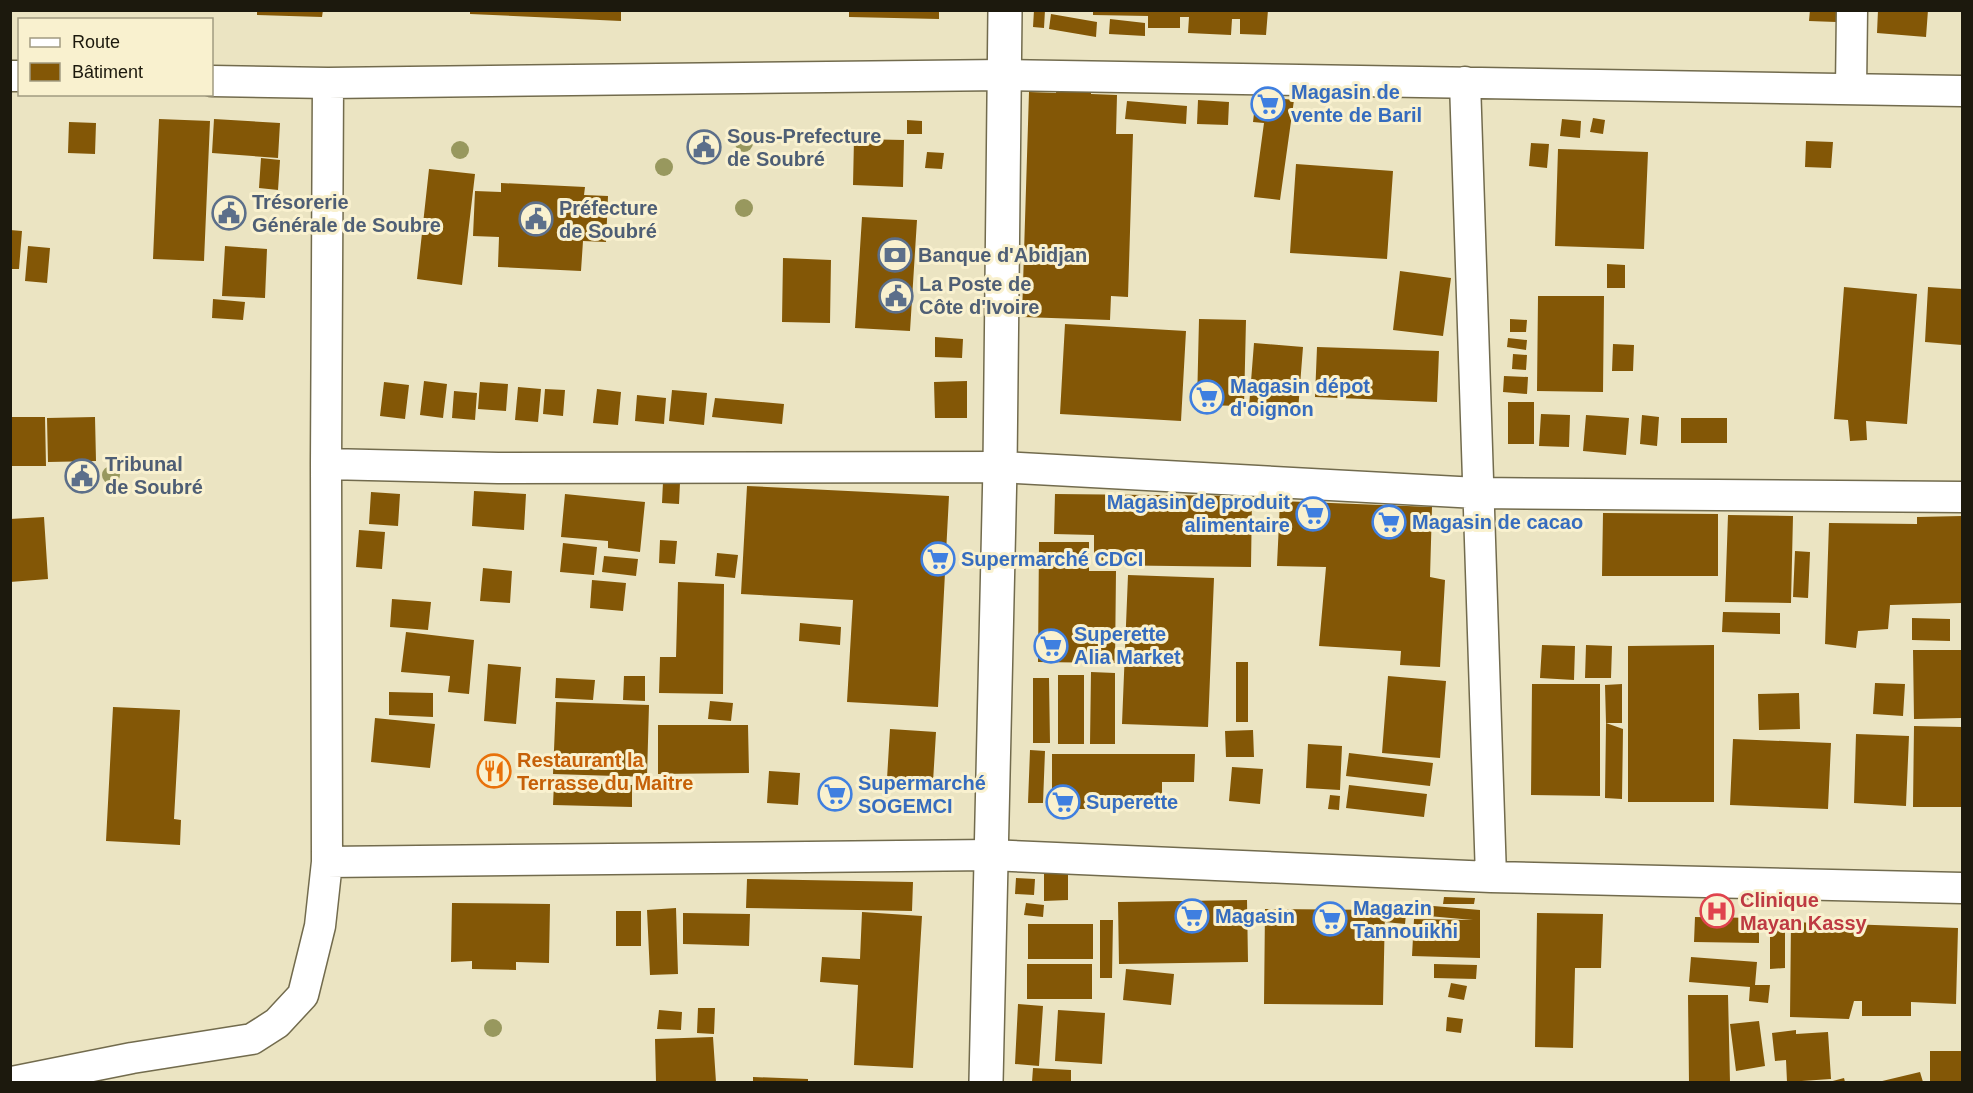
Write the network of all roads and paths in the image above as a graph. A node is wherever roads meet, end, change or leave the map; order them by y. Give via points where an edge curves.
1 (1005, 10) edge
2 (1852, 10) edge
3 (1003, 75) junction
4 (213, 81) edge
5 (1465, 82) junction
6 (328, 83) junction
7 (1851, 89) junction
8 (1962, 91) edge
9 (326, 464) junction
10 (1000, 467) junction
11 (1477, 493) junction
12 (1962, 497) edge
13 (990, 855) junction
14 (327, 862) junction
15 (1491, 877) junction
16 (1962, 888) edge
17 (12, 1083) edge
18 (986, 1083) edge

1 - 3 street
2 - 7 street
3 - 5 street
3 - 6 street
3 - 10 street
4 - 6 street
5 - 7 street
5 - 11 street
6 - 9 street
7 - 8 street
9 - 10 street via 498,468
9 - 14 street
10 - 11 street
10 - 13 street
11 - 12 street
11 - 15 street
13 - 14 street
13 - 15 street
13 - 18 street
14 - 17 street via 320,926 303,995 278,1023 252,1039
15 - 16 street

